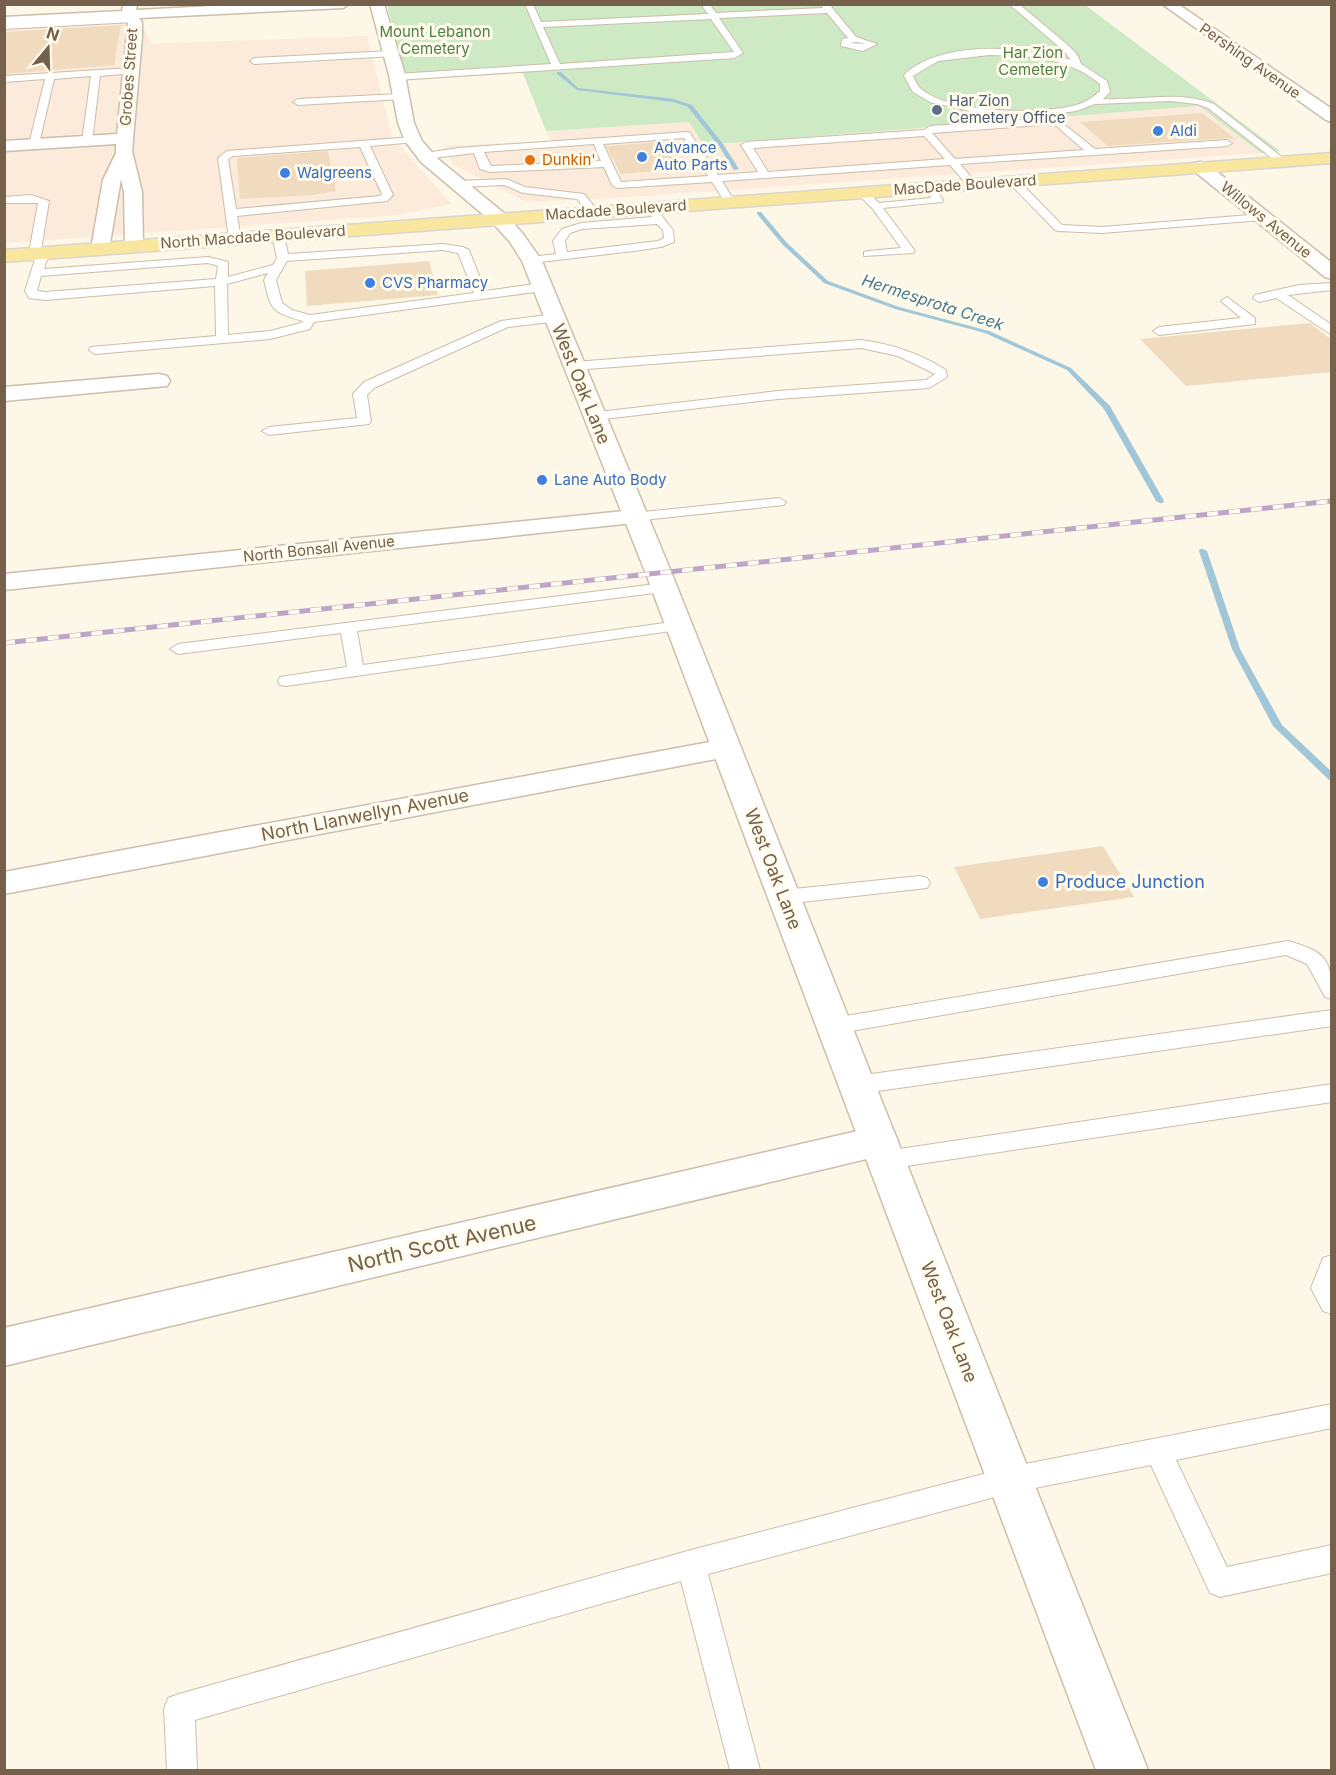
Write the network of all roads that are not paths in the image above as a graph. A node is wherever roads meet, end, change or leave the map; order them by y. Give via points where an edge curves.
1 (343, 4) edge
2 (377, 4) edge
3 (529, 4) edge
4 (705, 4) edge
5 (1013, 4) edge
6 (1168, 4) edge
7 (826, 7) edge
8 (130, 13) edge
9 (713, 16) junction
10 (4, 21) edge
11 (538, 25) junction
12 (4, 27) edge
13 (853, 39) dead end
14 (391, 54) junction
15 (254, 61) dead end
16 (1077, 65) junction
17 (556, 67) junction
18 (131, 71) junction
19 (96, 73) junction
20 (50, 76) junction
21 (397, 77) junction
22 (4, 79) edge
23 (400, 97) junction
24 (1095, 101) junction
25 (298, 102) dead end
26 (1332, 117) edge
27 (927, 133) junction
28 (413, 140) junction
29 (87, 141) junction
30 (597, 141) junction
31 (1227, 143) dead end
32 (34, 144) junction
33 (125, 144) junction
34 (363, 144) junction
35 (4, 146) edge
36 (478, 150) junction
37 (1092, 152) junction
38 (426, 156) junction
39 (1332, 158) edge
40 (952, 161) junction
41 (1282, 161) junction
42 (608, 164) junction
43 (1200, 167) junction
44 (764, 174) junction
45 (715, 178) junction
46 (1013, 181) junction
47 (459, 184) junction
48 (972, 184) junction
49 (929, 187) junction
50 (862, 192) junction
51 (4, 200) edge
52 (730, 202) junction
53 (876, 206) junction
54 (594, 212) junction
55 (230, 213) junction
56 (656, 214) junction
57 (1262, 217) junction
58 (501, 219) junction
59 (577, 219) junction
60 (278, 236) junction
61 (235, 239) junction
62 (134, 246) junction
63 (100, 249) junction
64 (39, 253) junction
65 (868, 254) dead end
66 (562, 255) junction
67 (4, 256) edge
68 (531, 260) junction
69 (279, 263) junction
70 (37, 273) junction
71 (1332, 273) edge
72 (270, 280) junction
73 (221, 282) junction
74 (1332, 286) edge
75 (542, 287) junction
76 (1279, 294) junction
77 (481, 296) junction
78 (1259, 298) dead end
79 (1227, 301) dead end
80 (555, 318) junction
81 (310, 319) junction
82 (1159, 331) dead end
83 (1332, 331) edge
84 (222, 339) junction
85 (94, 350) dead end
86 (574, 366) junction
87 (159, 381) dead end
88 (4, 394) edge
89 (595, 416) junction
90 (269, 431) dead end
91 (778, 502) dead end
92 (634, 517) junction
93 (4, 582) edge
94 (664, 588) junction
95 (679, 626) junction
96 (348, 627) junction
97 (178, 649) dead end
98 (356, 671) junction
99 (286, 681) dead end
100 (726, 748) junction
101 (4, 883) edge
102 (920, 883) dead end
103 (784, 897) junction
104 (1332, 992) edge
105 (1332, 1018) edge
106 (834, 1026) junction
107 (857, 1085) junction
108 (1332, 1093) edge
109 (882, 1150) junction
110 (1332, 1265) edge
111 (1332, 1304) edge
112 (4, 1347) edge
113 (1332, 1416) edge
114 (1158, 1451) junction
115 (1010, 1480) junction
116 (1332, 1559) edge
117 (691, 1564) junction
118 (182, 1770) edge
119 (745, 1770) edge
120 (1122, 1770) edge

1 - 8 street
2 - 14 street, West Oak Lane
3 - 11 lane
4 - 9 lane
5 - 16 lane via 1067,49
6 - 26 street, Pershing Avenue
7 - 9 lane
7 - 13 lane
8 - 10 street
8 - 12 lane
8 - 18 street, Grobes Street via 135,38
9 - 11 lane
9 - 17 lane via 739,53
11 - 17 lane
14 - 15 lane
14 - 21 street, West Oak Lane
16 - 24 lane via 1104,83 1104,92
16 - 24 lane via 1021,54 960,54 916,66 908,76 910,86 924,96 978,111 1046,113
17 - 21 lane
18 - 19 lane
18 - 33 street, Grobes Street
19 - 20 lane
19 - 29 lane
20 - 22 lane
20 - 32 lane
21 - 23 street, West Oak Lane
23 - 25 lane
23 - 28 street, West Oak Lane via 404,121
24 - 41 lane via 1201,101
27 - 37 lane via 930,129 1056,121
27 - 40 lane
27 - 44 lane via 746,145
28 - 34 lane
28 - 38 street, West Oak Lane
29 - 32 street
29 - 33 street
30 - 36 lane
30 - 42 lane
30 - 45 lane via 687,135
31 - 37 lane
32 - 35 street
33 - 62 street, Grobes Street
33 - 63 street, Grobes Street via 112,180
34 - 55 lane via 226,155 223,159
34 - 55 lane via 388,195 383,199
36 - 38 lane
36 - 42 lane via 484,167 490,169
37 - 40 lane
38 - 47 street, West Oak Lane
39 - 41 main road
40 - 44 lane
40 - 48 lane
41 - 43 main road
42 - 45 lane via 617,185
43 - 46 main road, MacDade Boulevard
43 - 57 street, Willows Avenue
44 - 45 lane
45 - 52 lane
46 - 48 main road, MacDade Boulevard
46 - 57 lane via 1059,228 1102,230
47 - 54 lane via 506,182 523,190 580,196
47 - 58 street, West Oak Lane
48 - 49 main road, MacDade Boulevard
49 - 50 main road, MacDade Boulevard
49 - 53 lane via 938,201
50 - 52 main road, MacDade Boulevard
50 - 53 lane
51 - 64 lane via 44,201
52 - 56 main road, Macdade Boulevard
53 - 65 lane via 909,251
54 - 56 main road, Macdade Boulevard
54 - 59 main road, Macdade Boulevard
55 - 61 lane
56 - 59 lane
56 - 66 lane via 669,230 670,240 662,244
57 - 71 street, Willows Avenue
58 - 59 main road, Macdade Boulevard
58 - 60 main road, North Macdade Boulevard
58 - 68 street, West Oak Lane
59 - 66 lane via 559,241
60 - 61 main road, North Macdade Boulevard
60 - 69 lane
61 - 62 main road, North Macdade Boulevard
62 - 63 main road, North Macdade Boulevard
63 - 64 main road, North Macdade Boulevard
64 - 67 main road, North Macdade Boulevard
64 - 70 lane
66 - 68 lane
68 - 75 street, West Oak Lane
69 - 72 lane
69 - 73 lane
69 - 77 lane via 443,247 463,250
70 - 73 lane via 208,260 224,264
70 - 73 lane via 31,291 33,295 45,296
72 - 73 lane
72 - 81 lane via 276,305
73 - 84 lane
74 - 76 lane
75 - 77 lane
75 - 80 street, West Oak Lane
76 - 78 lane
76 - 83 lane
77 - 81 lane
79 - 82 lane via 1251,321
80 - 86 street, West Oak Lane
80 - 90 lane via 505,324 369,385 360,394 364,421
81 - 84 lane via 306,326 291,332
84 - 85 lane
86 - 89 street, West Oak Lane
86 - 89 lane via 861,344 899,350 928,364 941,377 929,384 779,395
87 - 88 street
89 - 92 street, West Oak Lane
91 - 92 lane
92 - 93 street, North Bonsall Avenue
92 - 94 street, West Oak Lane
94 - 95 street, West Oak Lane
94 - 96 lane
95 - 98 lane
95 - 100 street, West Oak Lane
96 - 97 lane
96 - 98 lane
98 - 99 lane
100 - 101 street, North Llanwellyn Avenue
100 - 103 street, West Oak Lane
102 - 103 lane
103 - 106 street, West Oak Lane
104 - 106 lane via 1314,959 1288,948
105 - 107 lane
106 - 107 street, West Oak Lane
107 - 109 street, West Oak Lane
108 - 109 lane
109 - 112 street, North Scott Avenue
109 - 115 street, West Oak Lane
110 - 111 lane via 1323,1288
113 - 114 lane
114 - 115 lane
114 - 116 lane via 1220,1583
115 - 117 lane
115 - 120 street, West Oak Lane
117 - 118 lane via 179,1708
117 - 119 lane

